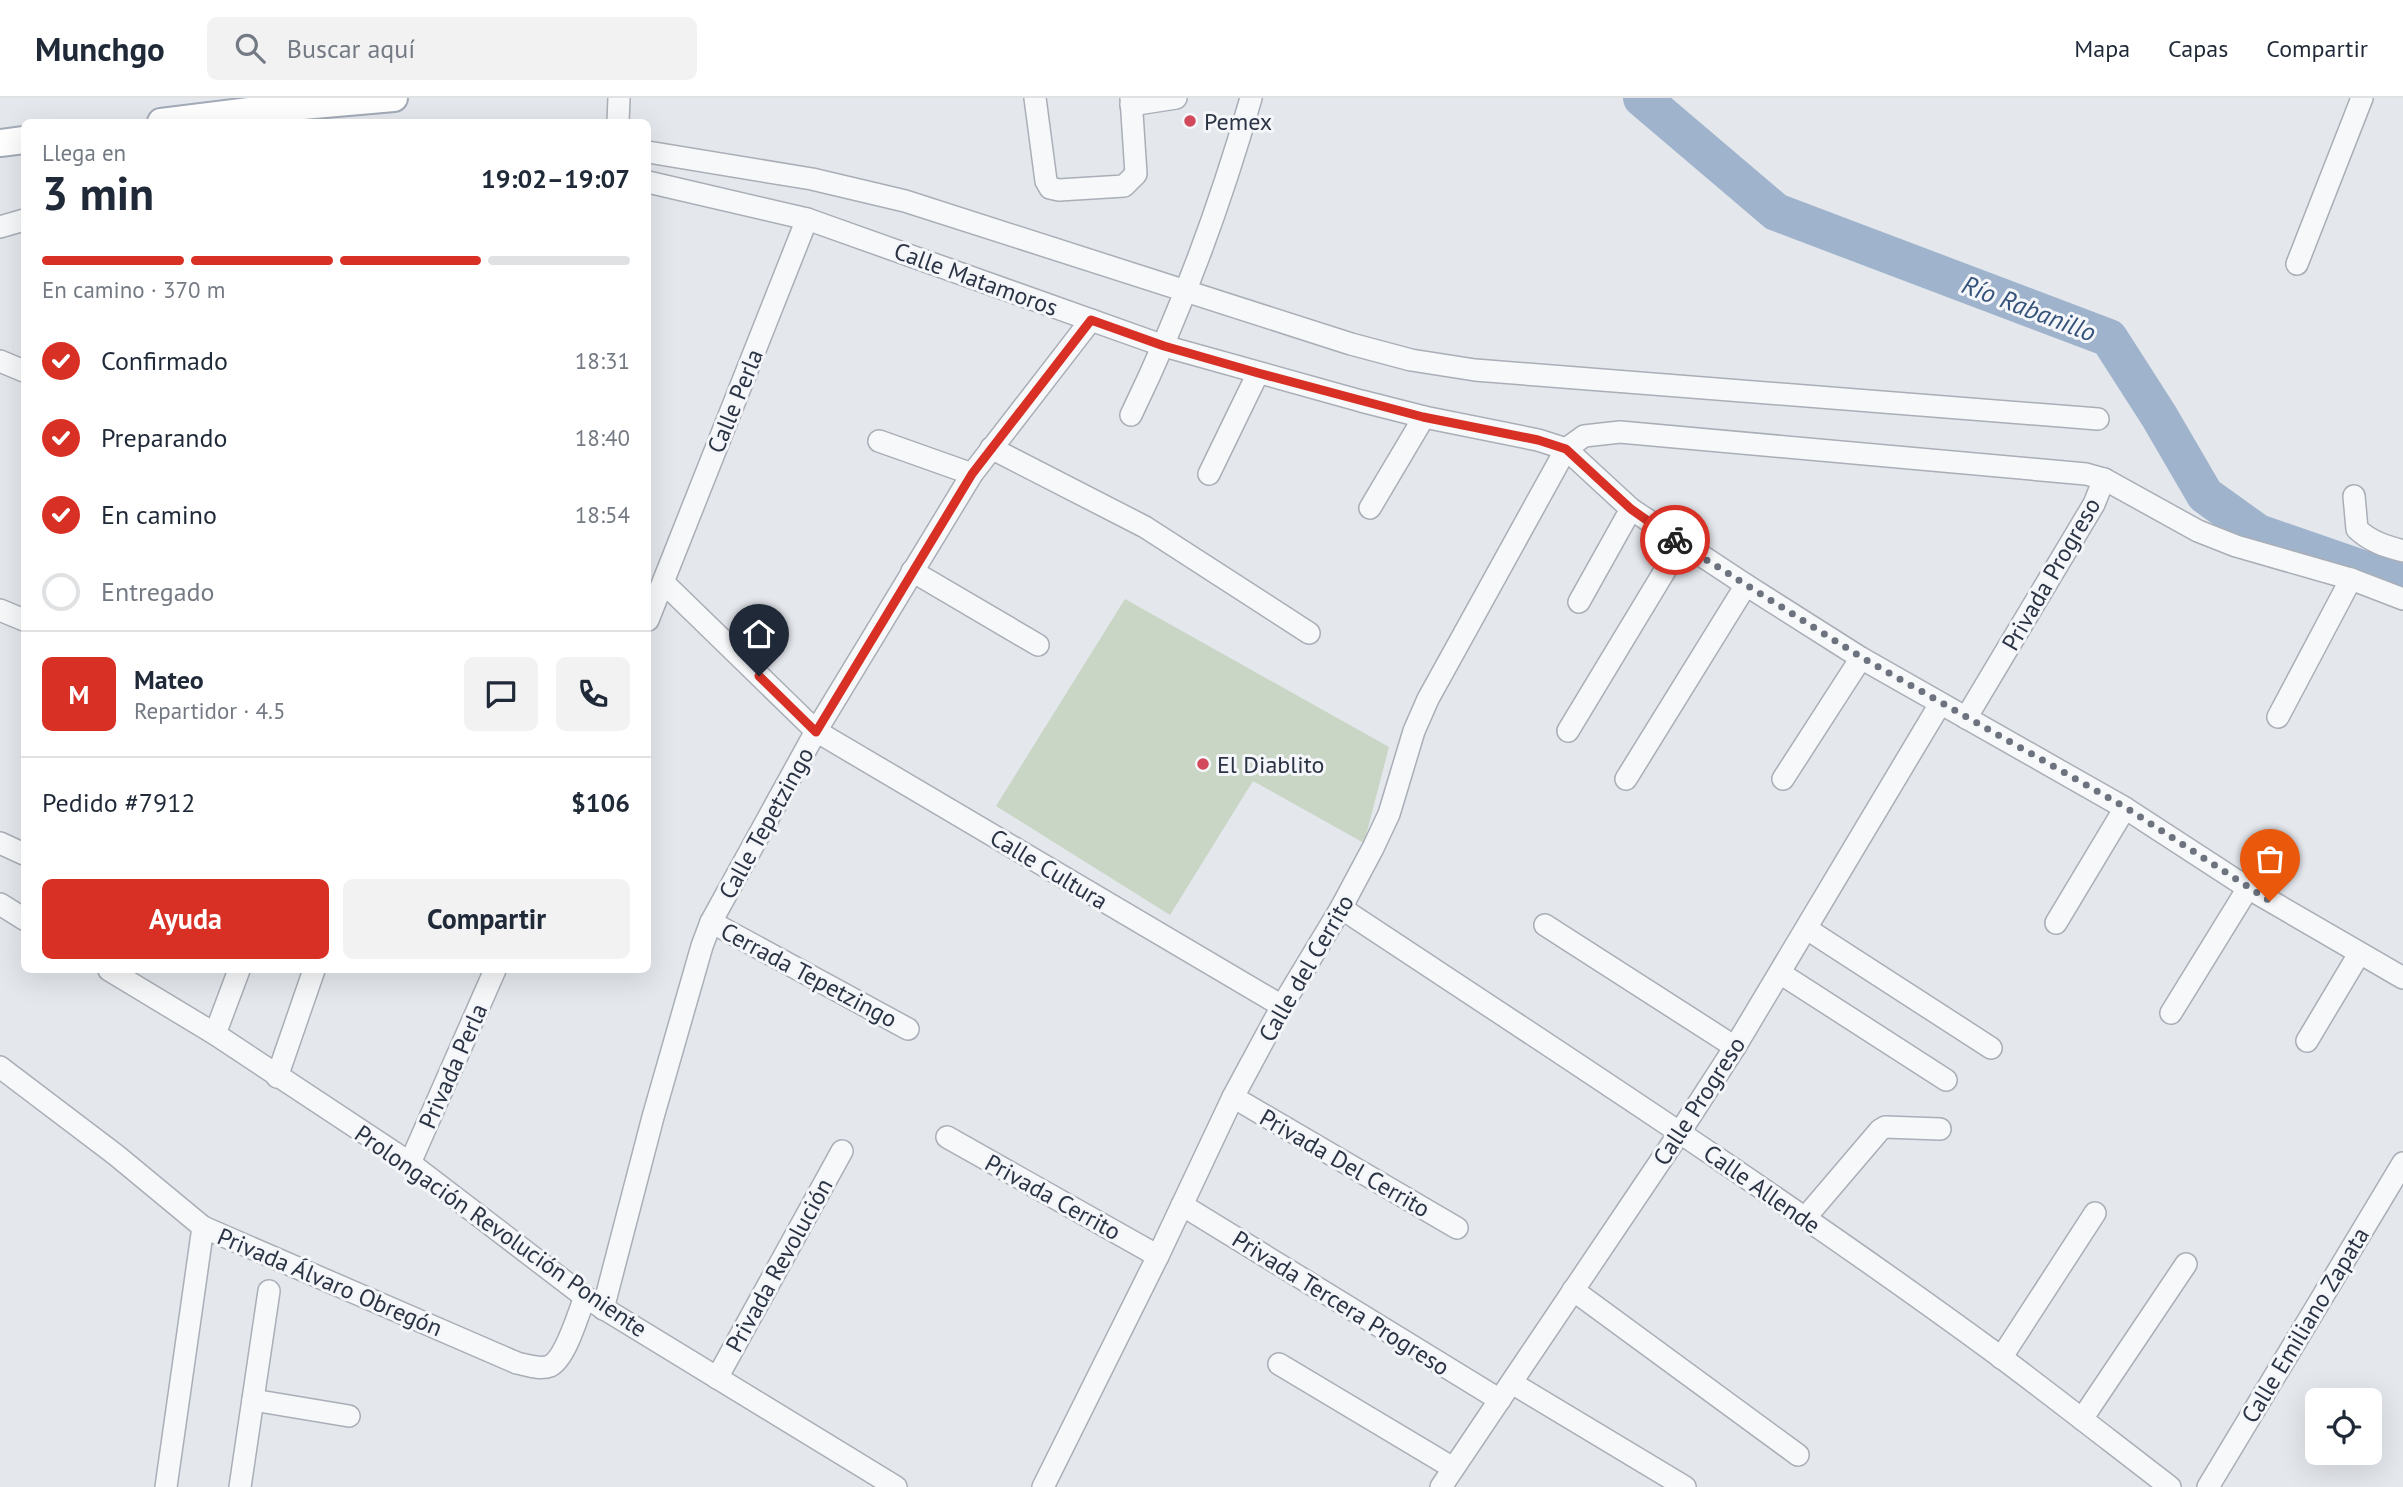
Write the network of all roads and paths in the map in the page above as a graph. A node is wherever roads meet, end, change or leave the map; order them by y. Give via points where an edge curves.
1 (394, 98) edge
2 (619, 98) edge
3 (1035, 98) edge
4 (1176, 98) edge
5 (1251, 98) edge
6 (2361, 98) edge
7 (1131, 101) edge
8 (186, 119) edge
9 (618, 119) edge
10 (21, 140) edge
11 (0, 143) edge
12 (651, 152) edge
13 (651, 182) edge
14 (807, 219) junction
15 (21, 221) edge
16 (0, 227) edge
17 (2297, 264) dead end
18 (1186, 291) junction
19 (1091, 320) junction
20 (1164, 346) junction
21 (0, 361) edge
22 (21, 370) edge
23 (1258, 373) junction
24 (1131, 415) dead end
25 (1423, 417) junction
26 (2098, 419) dead end
27 (879, 441) dead end
28 (992, 448) junction
29 (1566, 449) junction
30 (972, 474) junction
31 (1209, 474) dead end
32 (2104, 479) junction
33 (2354, 496) dead end
34 (1370, 508) dead end
35 (1631, 509) junction
36 (1681, 544) junction
37 (2403, 551) edge
38 (912, 571) junction
39 (2351, 579) junction
40 (664, 583) junction
41 (1745, 585) junction
42 (2403, 599) edge
43 (1578, 602) dead end
44 (0, 610) edge
45 (651, 613) edge
46 (21, 619) edge
47 (1309, 633) dead end
48 (1038, 645) dead end
49 (1861, 657) junction
50 (1940, 704) junction
51 (2278, 717) dead end
52 (1966, 718) junction
53 (1568, 731) dead end
54 (816, 732) junction
55 (1626, 779) dead end
56 (1783, 779) dead end
57 (2125, 807) junction
58 (0, 843) edge
59 (21, 853) edge
60 (2248, 888) junction
61 (0, 904) edge
62 (1341, 908) junction
63 (21, 917) edge
64 (711, 922) junction
65 (2056, 923) dead end
66 (1545, 925) dead end
67 (1807, 929) junction
68 (2359, 954) junction
69 (113, 973) edge
70 (238, 973) edge
71 (313, 973) edge
72 (494, 973) edge
73 (1780, 973) junction
74 (2403, 978) edge
75 (1282, 1006) junction
76 (2171, 1013) dead end
77 (908, 1029) dead end
78 (215, 1034) junction
79 (2307, 1041) dead end
80 (1735, 1047) junction
81 (1991, 1048) dead end
82 (0, 1067) edge
83 (277, 1077) junction
84 (1946, 1080) dead end
85 (1233, 1097) junction
86 (1940, 1129) dead end
87 (1680, 1132) junction
88 (947, 1137) dead end
89 (842, 1151) dead end
90 (410, 1163) junction
91 (2403, 1163) edge
92 (1182, 1205) junction
93 (2095, 1213) dead end
94 (1805, 1218) junction
95 (204, 1227) junction
96 (1457, 1228) dead end
97 (1158, 1256) junction
98 (2186, 1264) dead end
99 (1573, 1290) junction
100 (269, 1291) dead end
101 (585, 1297) junction
102 (603, 1309) junction
103 (2001, 1357) junction
104 (1279, 1364) dead end
105 (717, 1378) junction
106 (1506, 1392) junction
107 (253, 1401) junction
108 (349, 1416) dead end
109 (2082, 1419) junction
110 (1798, 1455) dead end
111 (1453, 1468) junction
112 (166, 1487) edge
113 (240, 1487) edge
114 (896, 1487) edge
115 (1043, 1487) edge
116 (1441, 1487) edge
117 (1685, 1487) edge
118 (2170, 1487) edge
119 (2208, 1487) edge

1 - 8 main road
2 - 9 street
3 - 7 street via 1046,181 1059,190 1124,186 1136,174
4 - 7 street
5 - 18 street
6 - 17 street
10 - 11 main road
12 - 18 street via 812,178 905,201
13 - 14 street, Calle Matamoros
14 - 19 street, Calle Matamoros
14 - 40 street, Calle Perla
15 - 16 street
18 - 20 street
18 - 26 street via 1351,344 1475,370
19 - 20 street, Calle Matamoros
19 - 28 street, Calle Tepetzingo
20 - 23 street, Calle Matamoros
20 - 24 street
21 - 22 street
23 - 25 street, Calle Matamoros
23 - 31 street
25 - 29 street, Calle Matamoros
25 - 34 street
27 - 30 street
28 - 30 street, Calle Tepetzingo
28 - 47 street via 1145,527
29 - 32 street via 1584,436 1620,432
29 - 35 street, Calle Matamoros
29 - 62 street, Calle del Cerrito via 1428,699 1389,814
30 - 38 street, Calle Tepetzingo
32 - 39 street, Privada Progreso via 2198,531
32 - 52 street, Privada Progreso
33 - 37 street via 2357,530
35 - 36 street, Calle Matamoros
35 - 43 street
36 - 41 street, Calle Matamoros
36 - 53 street
38 - 48 street
38 - 54 street, Calle Tepetzingo
39 - 42 street, Privada Progreso
39 - 51 street
40 - 45 street
40 - 54 street, Calle Cultura
41 - 49 street, Calle Matamoros
41 - 55 street
44 - 46 street
49 - 50 street, Calle Matamoros
49 - 56 street
50 - 52 street, Calle Matamoros
50 - 67 street, Calle Progreso
52 - 57 street, Calle Matamoros
54 - 64 street, Calle Tepetzingo
54 - 75 street, Calle Cultura
57 - 60 street, Calle Matamoros
57 - 65 street
58 - 59 street
60 - 68 street, Calle Matamoros
60 - 76 street
61 - 63 street
62 - 75 street, Calle del Cerrito
62 - 87 street, Calle Allende
64 - 77 street, Cerrada Tepetzingo
64 - 102 street, Calle Tepetzingo
66 - 80 street
67 - 73 street, Calle Progreso
67 - 81 street
68 - 74 street, Calle Matamoros
68 - 79 street
69 - 78 street, Prolongación Revolución Poniente
70 - 78 street
71 - 83 street
72 - 90 street, Privada Perla
73 - 80 street, Calle Progreso
73 - 84 street
75 - 85 street, Calle del Cerrito
78 - 83 street, Prolongación Revolución Poniente
80 - 87 street, Calle Progreso
82 - 95 street
83 - 90 street, Prolongación Revolución Poniente
85 - 92 street, Calle del Cerrito
85 - 96 street, Privada Del Cerrito
86 - 94 street via 1880,1130
87 - 94 street, Calle Allende
87 - 99 street, Calle Progreso
88 - 97 street, Privada Cerrito
89 - 105 street, Privada Revolución
90 - 101 street, Prolongación Revolución Poniente
91 - 119 street, Calle Emiliano Zapata
92 - 97 street, Calle del Cerrito
92 - 106 street, Privada Tercera Progreso
93 - 103 street
94 - 103 street, Calle Allende
95 - 101 street, Privada Álvaro Obregón via 534,1367 549,1367 561,1357
95 - 112 street, Privada Álvaro Obregón
97 - 115 street, Calle del Cerrito
98 - 109 street
99 - 106 street, Calle Progreso
99 - 110 street
100 - 107 street
101 - 102 street, Prolongación Revolución Poniente
102 - 105 street, Prolongación Revolución Poniente
103 - 109 street, Calle Allende
104 - 111 street
105 - 114 street, Prolongación Revolución Poniente
106 - 111 street, Calle Progreso
106 - 117 street, Privada Tercera Progreso
107 - 108 street
107 - 113 street
109 - 118 street, Calle Allende
111 - 116 street, Calle Progreso

